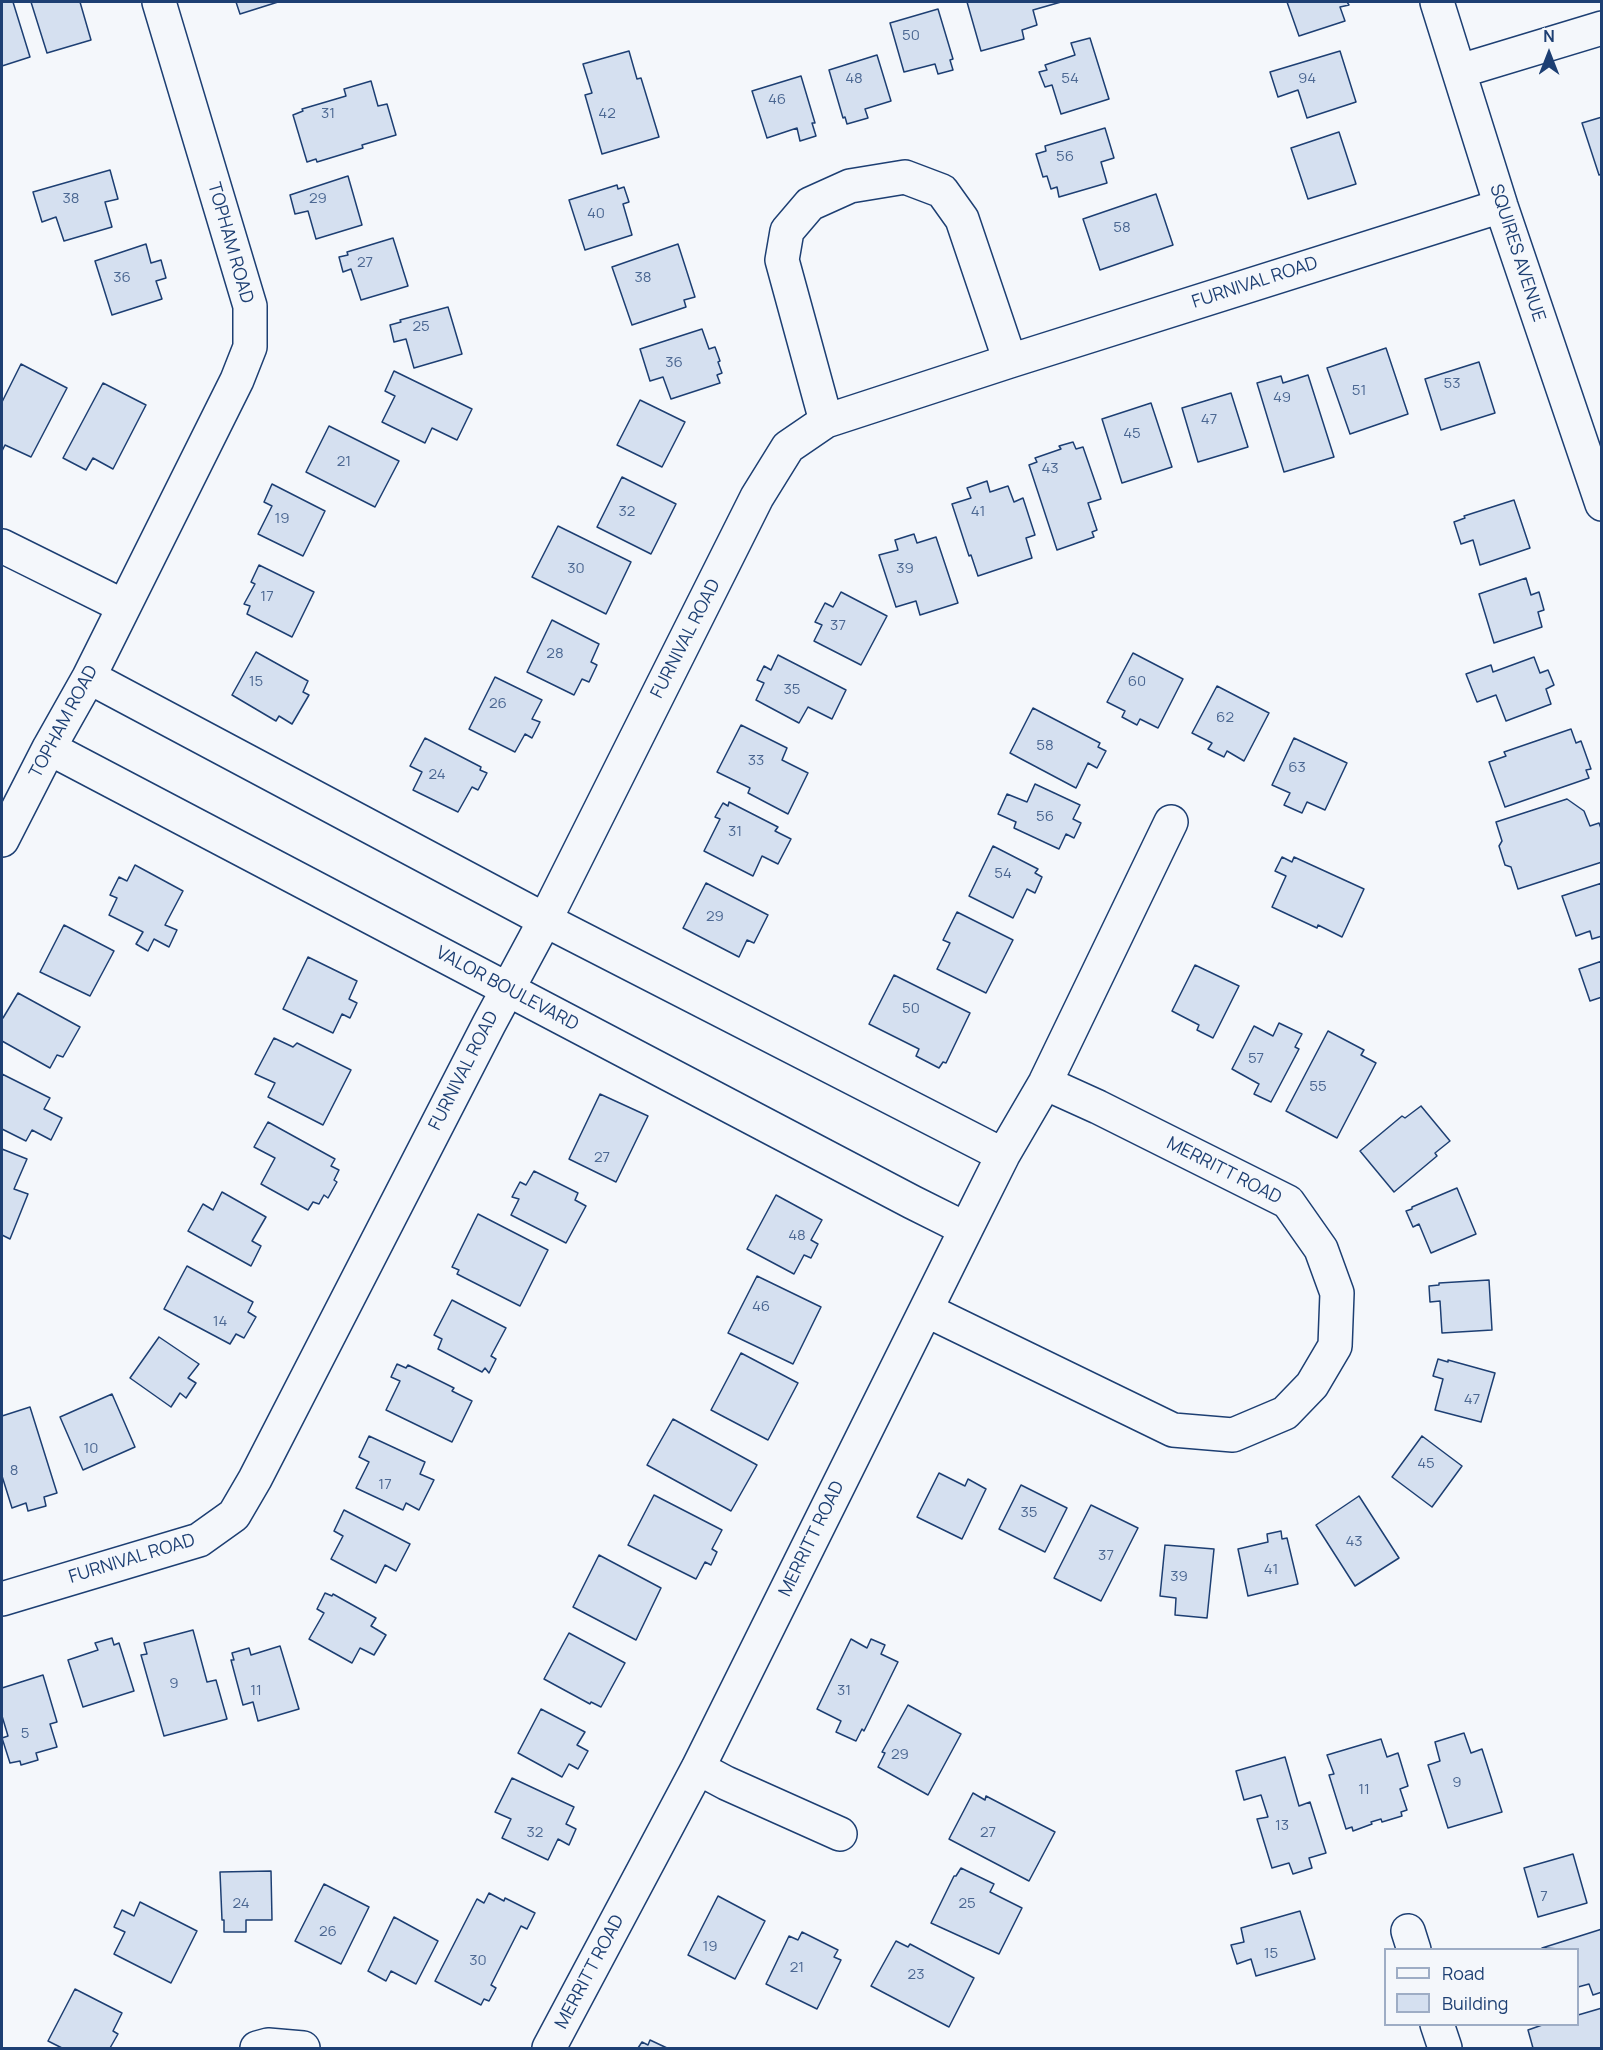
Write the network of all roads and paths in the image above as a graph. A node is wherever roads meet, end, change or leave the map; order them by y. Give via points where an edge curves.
1 (159, 2) edge
2 (1437, 2) edge
3 (1602, 28) edge
4 (1460, 71) junction
5 (1501, 206) junction
6 (1010, 361) junction
7 (826, 421) junction
8 (1602, 504) edge
9 (2, 546) edge
10 (123, 606) junction
11 (89, 677) junction
12 (49, 748) junction
13 (1171, 822) dead end
14 (2, 838) edge
15 (545, 920) junction
16 (507, 989) junction
17 (1045, 1083) junction
18 (1003, 1155) junction
19 (966, 1229) junction
20 (926, 1310) junction
21 (2, 1599) edge
22 (698, 1768) junction
23 (840, 1834) dead end
24 (1437, 2026) edge
25 (257, 2049) edge
26 (303, 2049) edge
27 (549, 2049) edge
28 (1445, 2049) edge

1 - 10 street, TOPHAM ROAD via 250,306 250,346 237,380
2 - 4 street, SQUIRES AVENUE
3 - 4 street
4 - 5 street, SQUIRES AVENUE
5 - 6 street, FURNIVAL ROAD
5 - 8 street, SQUIRES AVENUE
6 - 7 street, FURNIVAL ROAD
6 - 7 street via 962,219 942,191 905,177 850,186 810,204 787,231 782,260
7 - 15 street, FURNIVAL ROAD via 788,447 757,497
9 - 10 street
10 - 11 street, TOPHAM ROAD
11 - 12 street, TOPHAM ROAD
11 - 15 street
12 - 14 street, TOPHAM ROAD
12 - 16 street, VALOR BOULEVARD
13 - 17 street, MERRITT ROAD
15 - 16 street, FURNIVAL ROAD
15 - 18 street
16 - 19 street, VALOR BOULEVARD
16 - 21 street, FURNIVAL ROAD via 234,1515 199,1540
17 - 18 street, MERRITT ROAD
17 - 20 street, MERRITT ROAD via 1288,1202 1321,1249 1337,1293 1335,1346 1312,1385 1285,1413 1233,1435 1173,1430
18 - 19 street, MERRITT ROAD
19 - 20 street, MERRITT ROAD
20 - 22 street, MERRITT ROAD
22 - 23 street
22 - 27 street, MERRITT ROAD
24 - 28 street
25 - 26 street via 268,2045

